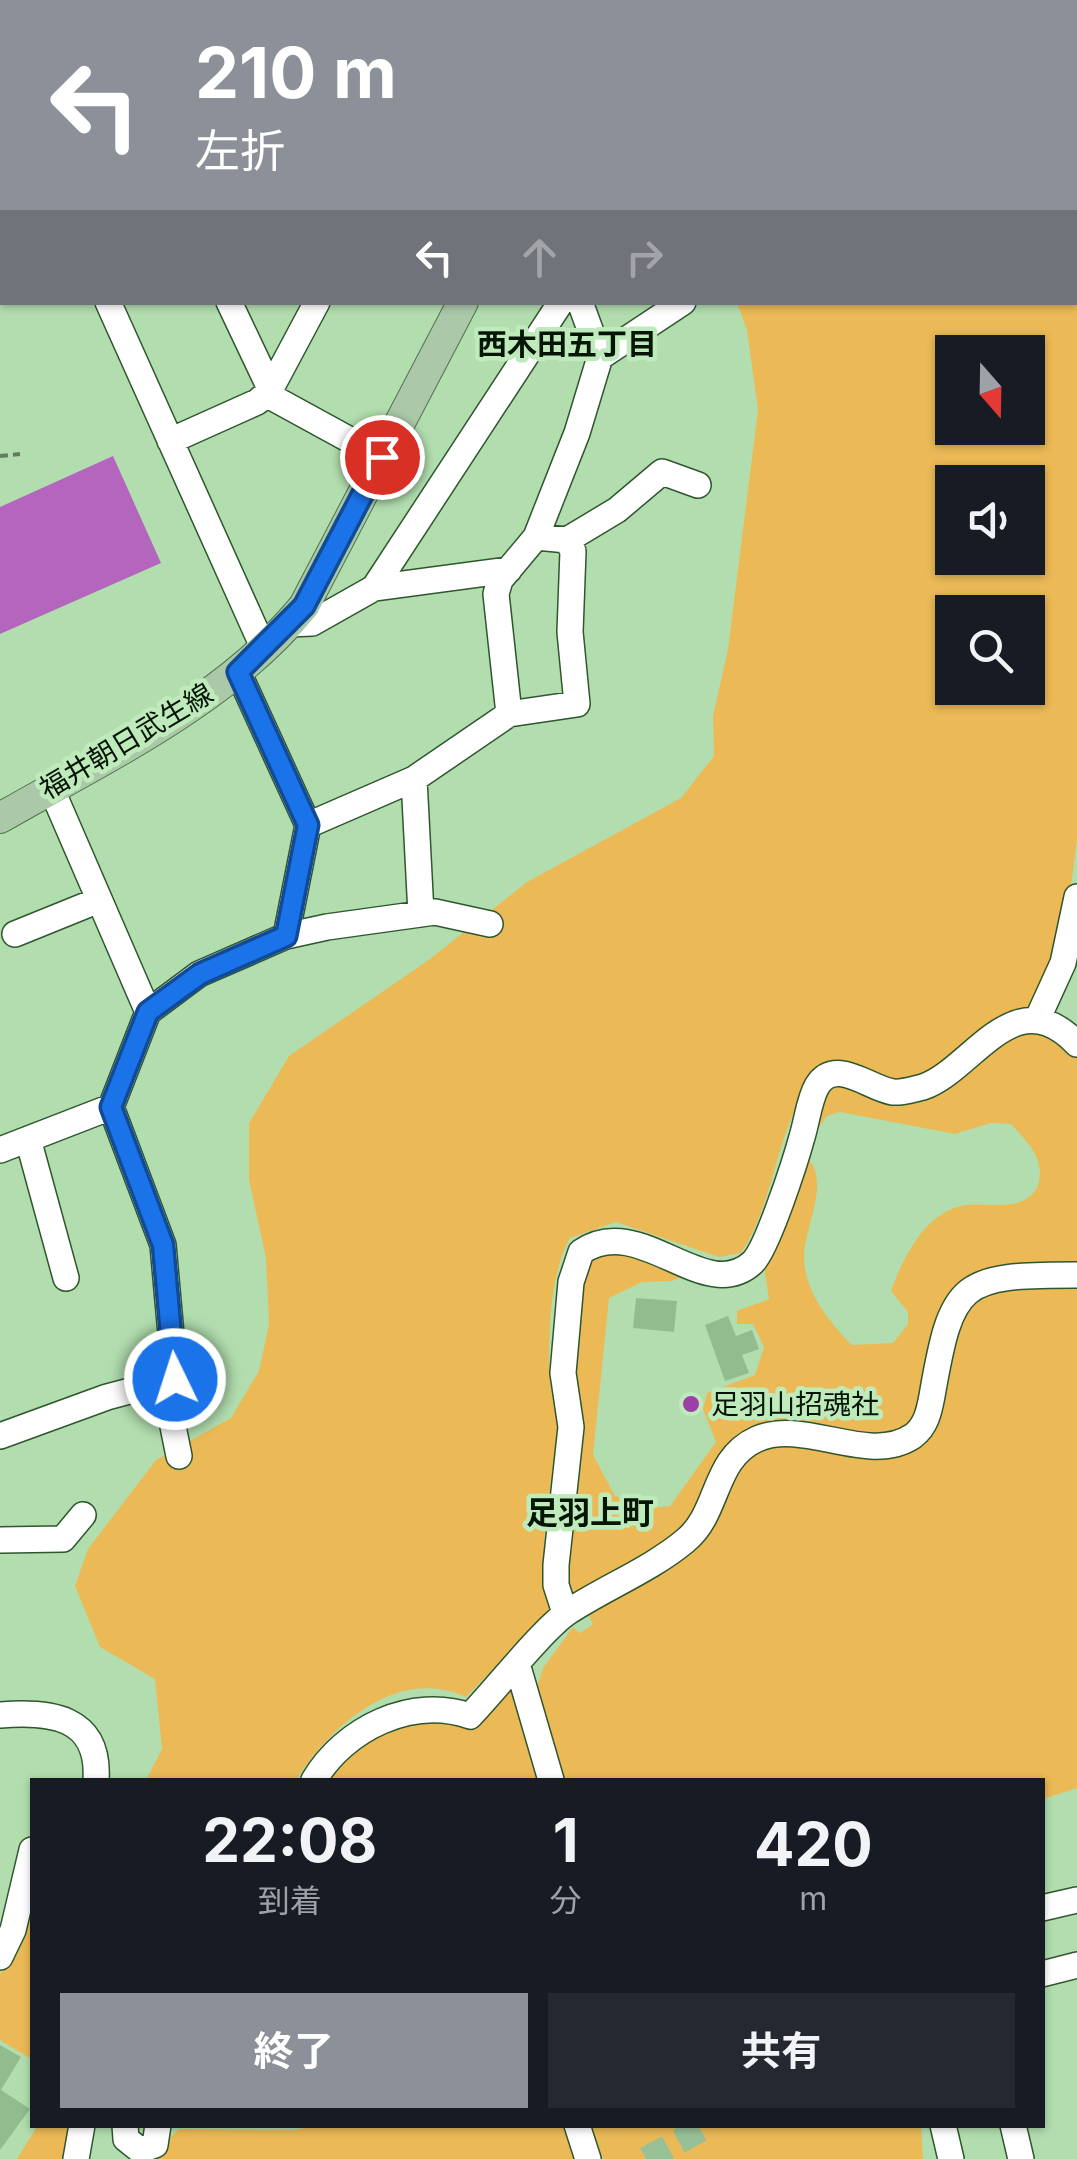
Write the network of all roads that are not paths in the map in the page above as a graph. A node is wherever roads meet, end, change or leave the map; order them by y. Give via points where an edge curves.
1 (109, 305) edge
2 (229, 305) edge
3 (315, 305) edge
4 (461, 305) edge
5 (559, 305) edge
6 (581, 305) edge
7 (678, 305) edge
8 (600, 357) junction
9 (269, 392) junction
10 (170, 441) junction
11 (382, 457) junction
12 (698, 485) dead end
13 (536, 538) junction
14 (568, 540) junction
15 (509, 570) junction
16 (374, 588) junction
17 (288, 624) junction
18 (264, 649) junction
19 (238, 672) junction
20 (509, 714) junction
21 (414, 779) junction
22 (51, 788) junction
23 (0, 818) edge
24 (308, 825) junction
25 (1077, 897) edge
26 (99, 900) junction
27 (421, 914) junction
28 (490, 924) dead end
29 (15, 934) dead end
30 (286, 936) junction
31 (148, 1012) junction
32 (1036, 1020) junction
33 (1077, 1044) edge
34 (111, 1107) junction
35 (28, 1139) junction
36 (0, 1150) edge
37 (1077, 1275) edge
38 (66, 1278) dead end
39 (164, 1382) junction
40 (0, 1436) edge
41 (179, 1456) dead end
42 (83, 1514) dead end
43 (0, 1540) edge
44 (565, 1613) junction
45 (518, 1667) junction
46 (0, 1715) edge
47 (96, 1778) edge
48 (316, 1778) edge
49 (551, 1778) edge
50 (30, 1858) edge
51 (1077, 1900) edge
52 (1045, 1907) edge
53 (0, 1957) edge
54 (1077, 1965) edge
55 (1045, 1973) edge
56 (81, 2128) edge
57 (125, 2128) edge
58 (158, 2128) edge
59 (578, 2128) edge
60 (944, 2128) edge
61 (1013, 2128) edge
62 (76, 2159) edge
63 (588, 2159) edge
64 (951, 2159) edge
65 (1021, 2159) edge

1 - 10 street
2 - 9 street
3 - 9 street
4 - 11 main road, 福井朝日武生線
5 - 16 street
6 - 8 street
7 - 8 street
8 - 13 street
9 - 10 street
9 - 11 street
10 - 18 street
11 - 17 main road, 福井朝日武生線 via 304,606
12 - 14 street via 662,472
13 - 14 street
13 - 15 street
14 - 20 street via 577,704
15 - 16 street
15 - 20 street via 495,612
16 - 17 street via 312,623
17 - 18 main road, 福井朝日武生線
18 - 19 main road, 福井朝日武生線
19 - 22 main road, 福井朝日武生線
19 - 24 street
20 - 21 street
21 - 24 street
21 - 27 street
22 - 23 main road, 福井朝日武生線
22 - 26 street
24 - 30 street
25 - 32 street via 1064,964
26 - 29 street
26 - 31 street
27 - 28 street
27 - 30 street
30 - 31 street via 200,974
31 - 34 street
32 - 33 street
32 - 44 street via 988,1036 944,1077 922,1087 893,1092 842,1072 824,1078 759,1255 744,1268 708,1273 620,1240 581,1252 571,1282 563,1373 571,1427 556,1585
34 - 35 street
34 - 39 street via 163,1245 175,1379
35 - 36 street
35 - 38 street
37 - 44 street via 1006,1275 971,1288 944,1324 922,1429 890,1446 776,1434 748,1444 728,1460 686,1540
39 - 40 street
39 - 41 street
42 - 43 street via 63,1539
44 - 45 street
45 - 48 street via 470,1716 430,1708 392,1717 353,1738
45 - 49 street
46 - 47 street via 54,1715 75,1726 93,1751
50 - 53 street via 8,1948
51 - 52 street
54 - 55 street
56 - 62 street
57 - 58 street via 126,2139 140,2150 158,2140
59 - 63 street
60 - 64 street
61 - 65 street

